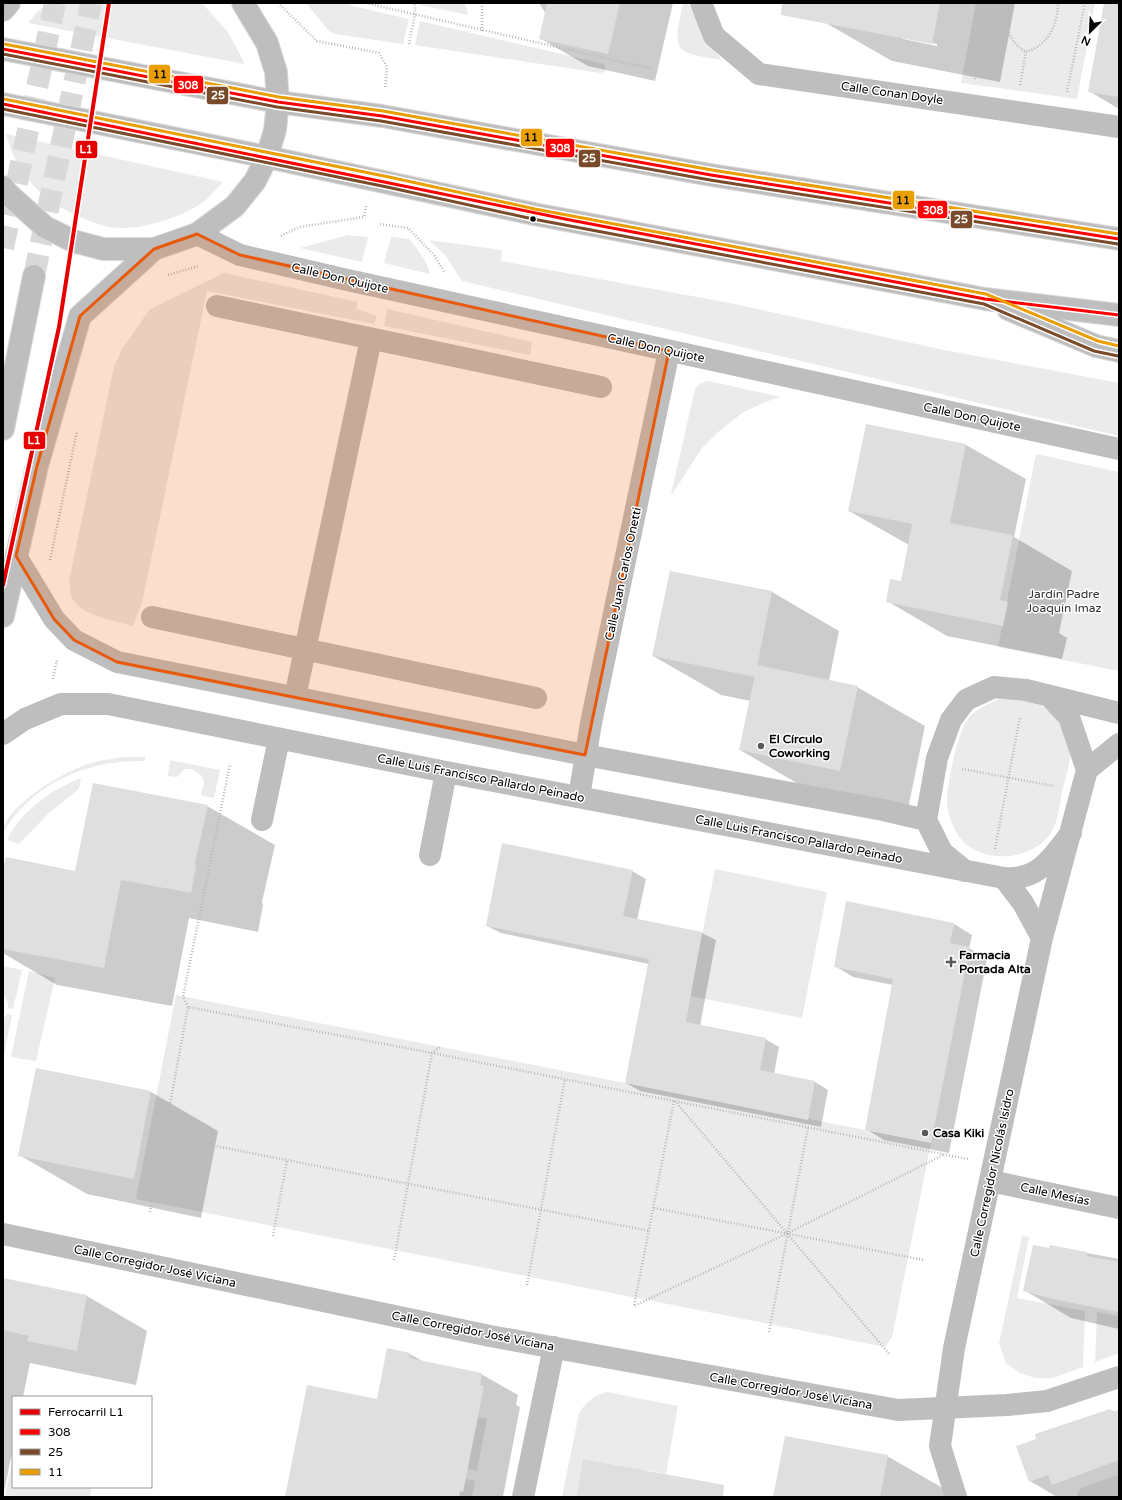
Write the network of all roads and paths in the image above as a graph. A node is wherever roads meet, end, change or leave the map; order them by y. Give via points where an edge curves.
1 (9, 3) edge
2 (243, 3) edge
3 (278, 3) edge
4 (366, 3) edge
5 (415, 3) edge
6 (482, 3) edge
7 (701, 3) edge
8 (990, 3) edge
9 (1008, 3) edge
10 (1058, 3) edge
11 (1085, 3) edge
12 (3, 10) edge
13 (415, 14) junction
14 (482, 31) junction
15 (409, 44) dead end
16 (3, 49) edge
17 (1026, 52) junction
18 (652, 69) dead end
19 (278, 102) junction
20 (3, 104) edge
21 (970, 105) junction
22 (1016, 111) junction
23 (382, 116) junction
24 (1063, 118) junction
25 (1119, 127) edge
26 (267, 157) junction
27 (370, 178) junction
28 (3, 187) edge
29 (380, 224) dead end
30 (197, 234) junction
31 (279, 236) dead end
32 (1119, 239) edge
33 (154, 248) junction
34 (200, 266) dead end
35 (34, 276) tunnel mouth
36 (166, 276) dead end
37 (985, 299) junction
38 (449, 303) junction
39 (217, 306) dead end
40 (1119, 315) edge
41 (370, 339) junction
42 (669, 351) junction
43 (1119, 351) edge
44 (601, 387) dead end
45 (3, 429) edge
46 (78, 429) dead end
47 (1119, 449) edge
48 (16, 556) junction
49 (52, 567) dead end
50 (3, 616) edge
51 (152, 617) dead end
52 (64, 629) junction
53 (306, 649) junction
54 (1026, 690) junction
55 (295, 697) junction
56 (1050, 697) junction
57 (536, 698) dead end
58 (46, 710) junction
59 (1119, 713) edge
60 (3, 734) edge
61 (280, 739) junction
62 (1119, 744) edge
63 (585, 755) junction
64 (230, 764) dead end
65 (936, 764) junction
66 (1087, 770) junction
67 (446, 772) junction
68 (1009, 778) junction
69 (1082, 792) junction
70 (579, 797) junction
71 (262, 820) dead end
72 (926, 820) junction
73 (1071, 833) junction
74 (430, 855) dead end
75 (966, 871) junction
76 (997, 877) junction
77 (1042, 938) junction
78 (188, 1007) junction
79 (440, 1047) dead end
80 (432, 1053) junction
81 (565, 1079) junction
82 (674, 1101) junction
83 (808, 1128) junction
84 (164, 1136) junction
85 (943, 1154) junction
86 (287, 1160) junction
87 (992, 1173) junction
88 (408, 1184) junction
89 (654, 1208) junction
90 (1119, 1208) edge
91 (541, 1210) junction
92 (150, 1212) dead end
93 (650, 1231) junction
94 (3, 1234) edge
95 (786, 1234) junction
96 (273, 1236) dead end
97 (394, 1260) dead end
98 (924, 1260) dead end
99 (527, 1285) dead end
100 (768, 1332) dead end
101 (554, 1347) junction
102 (890, 1355) dead end
103 (1119, 1377) edge
104 (945, 1408) junction
105 (1119, 1486) edge
106 (523, 1497) edge
107 (956, 1497) edge
108 (1088, 1497) edge

1 - 12 main road
2 - 19 main road via 267,43 276,72
3 - 23 path via 317,42 379,53 387,67
4 - 13 path
5 - 13 path
6 - 14 path
7 - 21 main road, Calle Conan Doyle via 714,36 759,74
8 - 21 path
9 - 17 path via 1006,22 1010,35 1016,47
10 - 17 path via 1054,27 1041,44
11 - 24 path
13 - 14 path
13 - 15 path
14 - 18 path
16 - 19 main road
17 - 22 path
19 - 23 main road
19 - 26 main road via 275,130
20 - 26 main road
21 - 22 main road, Calle Conan Doyle
22 - 24 main road, Calle Conan Doyle
23 - 32 main road via 622,160
24 - 25 main road, Calle Conan Doyle
26 - 27 main road
26 - 30 main road via 255,181 235,206
27 - 31 path via 364,217 299,227
27 - 37 main road via 542,215
28 - 33 main road via 45,227 73,241 103,249
29 - 38 path via 408,228 434,255 445,273
30 - 33 main road
30 - 38 main road, Calle Don Quijote via 240,255
33 - 48 main road via 80,316 37,466
34 - 36 path
35 - 45 main road
37 - 40 main road
37 - 43 main road via 1096,346
38 - 42 main road, Calle Don Quijote
39 - 41 main road
41 - 44 main road
41 - 53 main road
42 - 47 main road, Calle Don Quijote
42 - 63 main road, Calle Juan Carlos Onetti
46 - 49 path via 50,560
48 - 50 main road
48 - 52 main road via 54,619
51 - 53 main road
52 - 55 main road via 74,640 117,662
52 - 58 path
53 - 55 main road
53 - 57 main road
54 - 56 main road
54 - 65 main road via 994,686 966,700 951,720
54 - 68 path
55 - 63 main road
56 - 59 main road
56 - 66 main road via 1069,717
58 - 60 main road, Calle Luis Francisco Pallardo Peinado via 25,719
58 - 61 main road, Calle Luis Francisco Pallardo Peinado via 61,704 108,704
61 - 67 main road, Calle Luis Francisco Pallardo Peinado
61 - 71 main road
62 - 66 main road
63 - 70 main road, Calle Juan Carlos Onetti
63 - 72 main road
64 - 78 path via 183,997
65 - 68 path
65 - 72 main road
66 - 69 main road, Calle Corregidor Nicolás Isidro
67 - 70 main road, Calle Luis Francisco Pallardo Peinado
67 - 74 main road
68 - 69 path
68 - 76 path
69 - 73 main road, Calle Corregidor Nicolás Isidro
70 - 75 main road, Calle Luis Francisco Pallardo Peinado
72 - 75 main road, Calle Corregidor Nicolás Isidro via 942,852
73 - 76 main road, Calle Corregidor Nicolás Isidro via 1043,867 1018,879
73 - 77 main road, Calle Corregidor Nicolás Isidro
75 - 76 main road, Calle Corregidor Nicolás Isidro
76 - 77 main road via 1023,903
77 - 87 main road, Calle Corregidor Nicolás Isidro
78 - 80 path
78 - 84 path
79 - 80 path
80 - 81 path
80 - 88 path
81 - 82 path
81 - 91 path
82 - 83 path
82 - 89 path
82 - 95 path
83 - 85 path
83 - 95 path
84 - 86 path
84 - 92 path
85 - 87 path
85 - 95 path
86 - 88 path
86 - 96 path
87 - 90 main road, Calle Mesías
87 - 104 main road, Calle Corregidor Nicolás Isidro via 954,1348
88 - 91 path
88 - 97 path
89 - 93 path
89 - 95 path
91 - 93 path
91 - 99 path
93 - 95 path via 634,1306
94 - 101 main road, Calle Corregidor José Viciana via 490,1336
95 - 98 path
95 - 100 path
95 - 102 path
101 - 104 main road, Calle Corregidor José Viciana via 898,1410
101 - 106 main road
103 - 104 main road, Calle Corregidor José Viciana via 1047,1401
104 - 107 main road, Calle Corregidor Nicolás Isidro via 940,1446
105 - 108 main road

